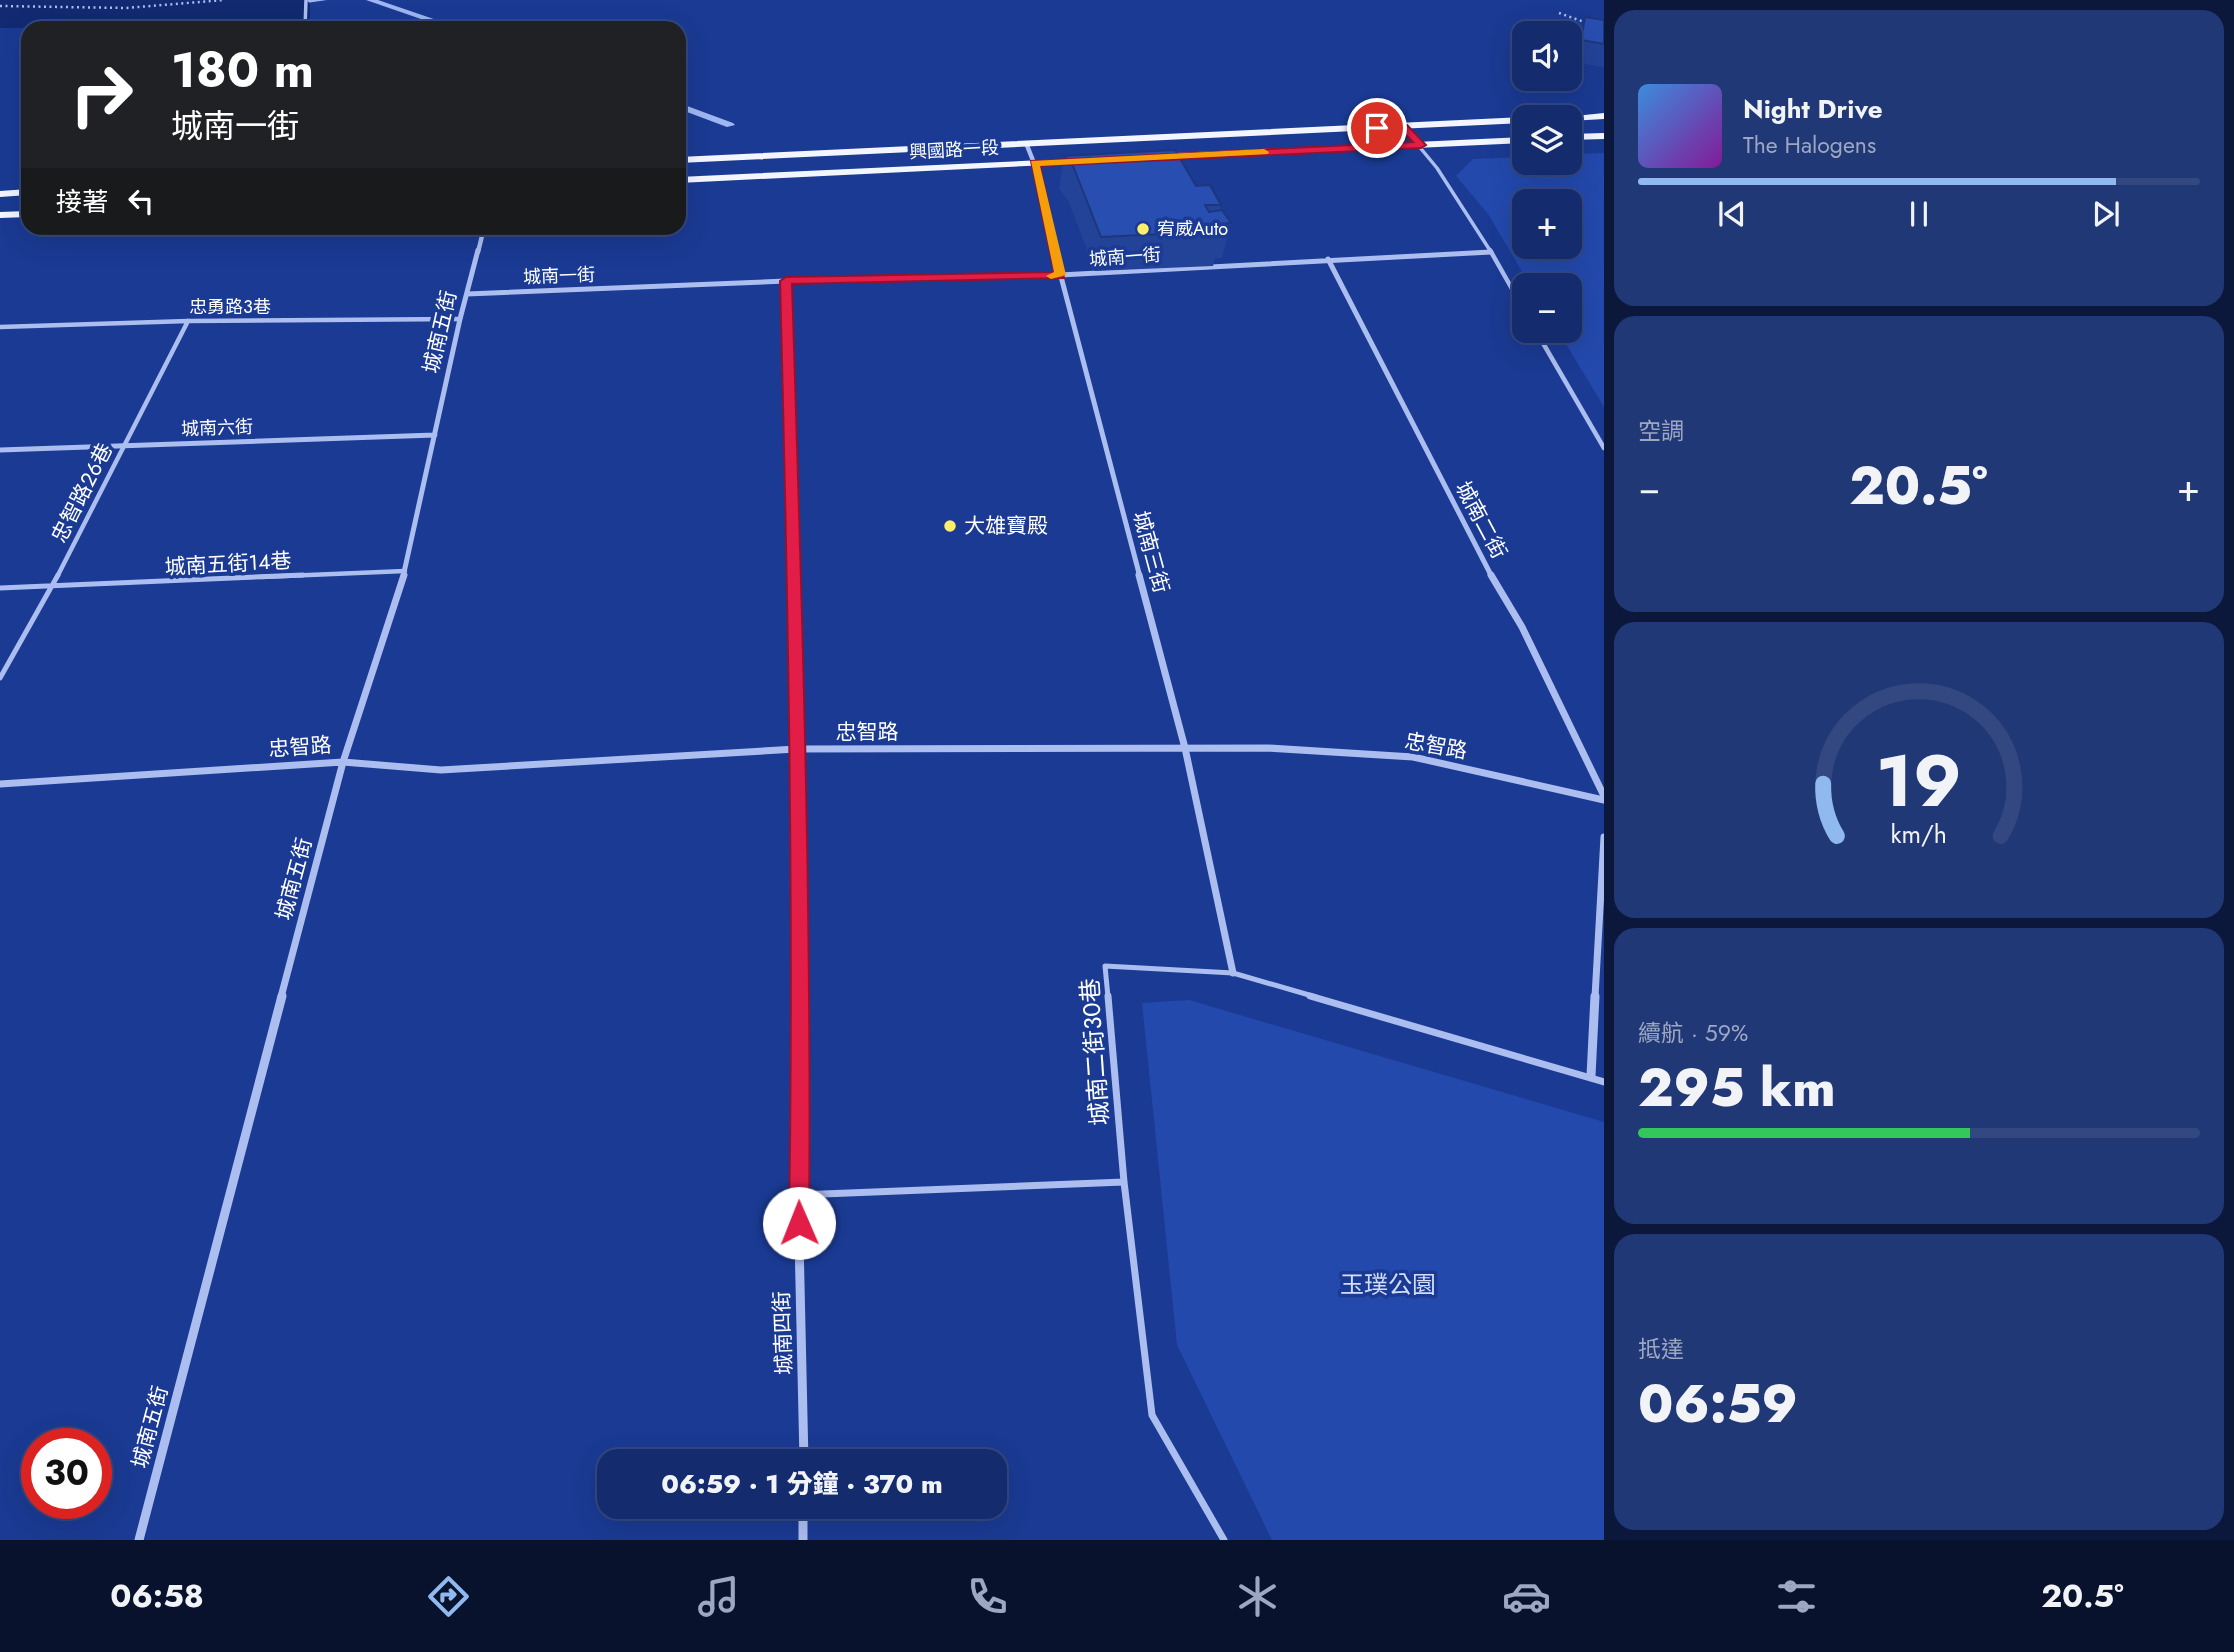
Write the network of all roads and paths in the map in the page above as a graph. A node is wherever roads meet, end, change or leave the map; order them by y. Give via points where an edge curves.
1 (224, 0) edge
2 (306, 0) edge
3 (0, 6) edge
4 (1559, 13) dead end
5 (305, 21) edge
6 (1593, 26) edge
7 (1604, 116) edge
8 (1582, 117) edge
9 (1512, 121) edge
10 (1404, 127) junction
11 (1604, 136) edge
12 (1582, 137) edge
13 (1512, 141) edge
14 (1026, 143) junction
15 (1421, 145) junction
16 (1145, 158) edge
17 (686, 160) edge
18 (1103, 160) edge
19 (1034, 163) junction
20 (686, 180) edge
21 (21, 192) edge
22 (0, 194) edge
23 (21, 214) edge
24 (0, 215) edge
25 (483, 235) edge
26 (1491, 252) junction
27 (1328, 259) junction
28 (1060, 275) junction
29 (786, 281) junction
30 (1512, 289) edge
31 (467, 294) junction
32 (460, 320) junction
33 (188, 321) junction
34 (0, 327) edge
35 (1543, 343) edge
36 (435, 435) junction
37 (124, 446) junction
38 (1604, 448) edge
39 (0, 450) edge
40 (405, 571) junction
41 (52, 587) junction
42 (0, 589) edge
43 (0, 678) edge
44 (1185, 748) junction
45 (796, 749) junction
46 (342, 762) junction
47 (0, 784) edge
48 (1604, 798) edge
49 (1604, 837) edge
50 (1233, 973) junction
51 (1591, 1076) junction
52 (1604, 1082) edge
53 (1124, 1182) junction
54 (798, 1195) junction
55 (804, 1449) edge
56 (803, 1519) edge
57 (139, 1540) edge
58 (803, 1540) edge
59 (1224, 1540) edge

1 - 3 path via 126,8
2 - 5 lane
4 - 6 path
7 - 8 main road
9 - 10 main road, 興國路一段
10 - 14 main road, 興國路一段
10 - 15 lane
11 - 12 main road
13 - 15 main road
14 - 17 main road, 興國路一段
14 - 19 street, 城南三街
15 - 16 main road
15 - 26 lane
18 - 19 main road, 興國路一段
19 - 20 main road, 興國路一段
19 - 28 street, 城南三街
21 - 22 main road
23 - 24 main road
25 - 31 street, 城南五街
26 - 27 street, 城南一街
26 - 30 lane
27 - 28 street, 城南一街
27 - 48 street, 城南二街 via 1480,556 1522,627
28 - 29 street, 城南一街
28 - 44 street, 城南三街
29 - 31 street, 城南一街
29 - 45 street, 城南四街
31 - 32 street, 城南五街
32 - 33 lane, 忠勇路3巷
32 - 36 street, 城南五街
33 - 34 lane, 忠勇路3巷
33 - 37 lane, 忠智路26巷
35 - 38 lane
36 - 37 street, 城南六街
36 - 40 street, 城南五街
37 - 39 street, 城南六街
37 - 41 lane, 忠智路26巷
40 - 41 lane, 城南五街14巷
40 - 46 street, 城南五街
41 - 42 lane, 城南五街14巷
41 - 43 lane, 忠智路26巷
44 - 45 street, 忠智路
44 - 48 street, 忠智路 via 1413,757
44 - 50 street, 城南三街
45 - 46 street, 忠智路 via 441,769
45 - 54 street, 城南四街 via 801,1068
46 - 47 street, 忠智路
46 - 57 street, 城南五街
49 - 51 street
50 - 51 lane, 城南二街30巷
50 - 53 lane, 城南二街30巷 via 1105,966
51 - 52 lane, 城南二街30巷
53 - 54 lane
53 - 59 lane, 城南二街30巷 via 1152,1415
54 - 55 street, 城南四街
56 - 58 street

